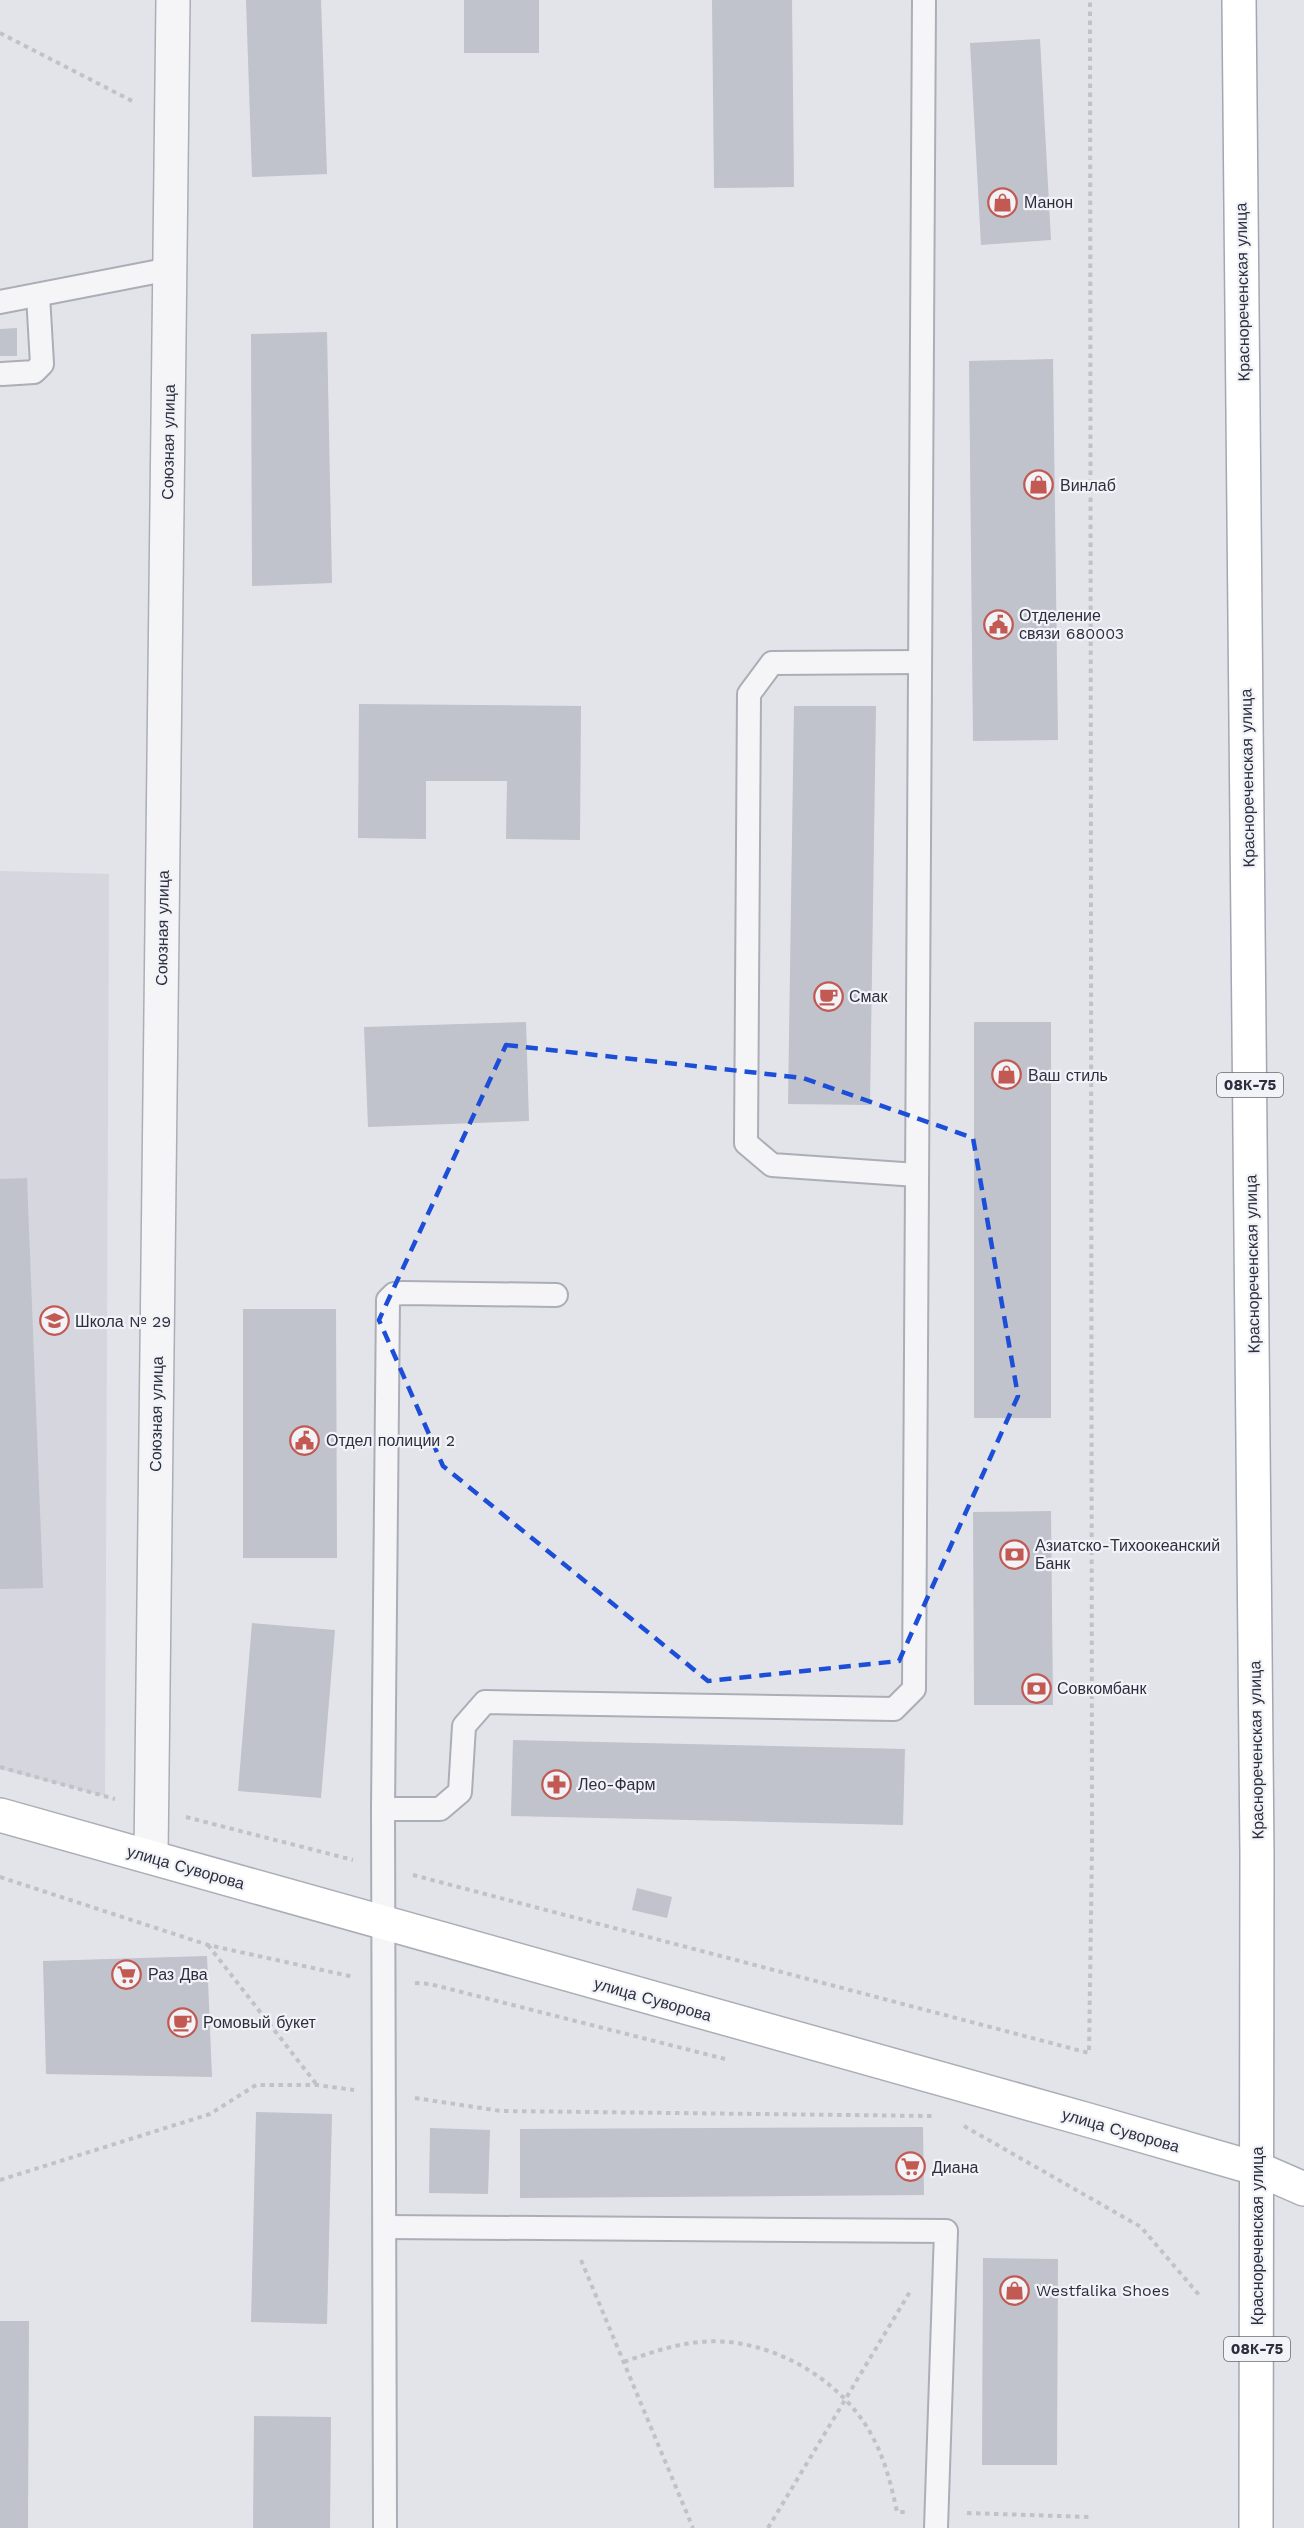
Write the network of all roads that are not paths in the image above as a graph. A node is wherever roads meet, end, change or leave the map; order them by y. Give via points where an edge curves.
1 (173, 0) edge
2 (924, 0) edge
3 (1239, 0) edge
4 (170, 269) junction
5 (38, 295) junction
6 (0, 302) edge
7 (2, 374) dead end
8 (920, 662) junction
9 (917, 1175) junction
10 (556, 1295) dead end
11 (383, 1809) junction
12 (0, 1815) edge
13 (151, 1856) junction
14 (385, 1924) junction
15 (1258, 2169) junction
16 (1304, 2189) edge
17 (386, 2227) junction
18 (936, 2520) edge
19 (385, 2528) edge
20 (1256, 2528) edge

1 - 4 street, Союзная улица
2 - 8 lane
3 - 15 main road, Краснореченская улица / 08К-75
4 - 5 lane
4 - 13 street, Союзная улица
5 - 6 lane
5 - 7 lane via 42,364 34,372
8 - 9 lane
8 - 9 lane via 772,663 749,694 746,1131 746,1143 772,1165
9 - 11 lane via 914,1689 894,1709 485,1702 464,1726 460,1791 440,1809
10 - 11 lane via 403,1293 388,1300
11 - 14 lane
12 - 13 main road, улица Суворова
13 - 14 main road, улица Суворова
14 - 15 main road, улица Суворова
14 - 17 lane
15 - 16 main road, улица Суворова
15 - 20 main road, Краснореченская улица / 08К-75
17 - 18 lane via 946,2230
17 - 19 lane

